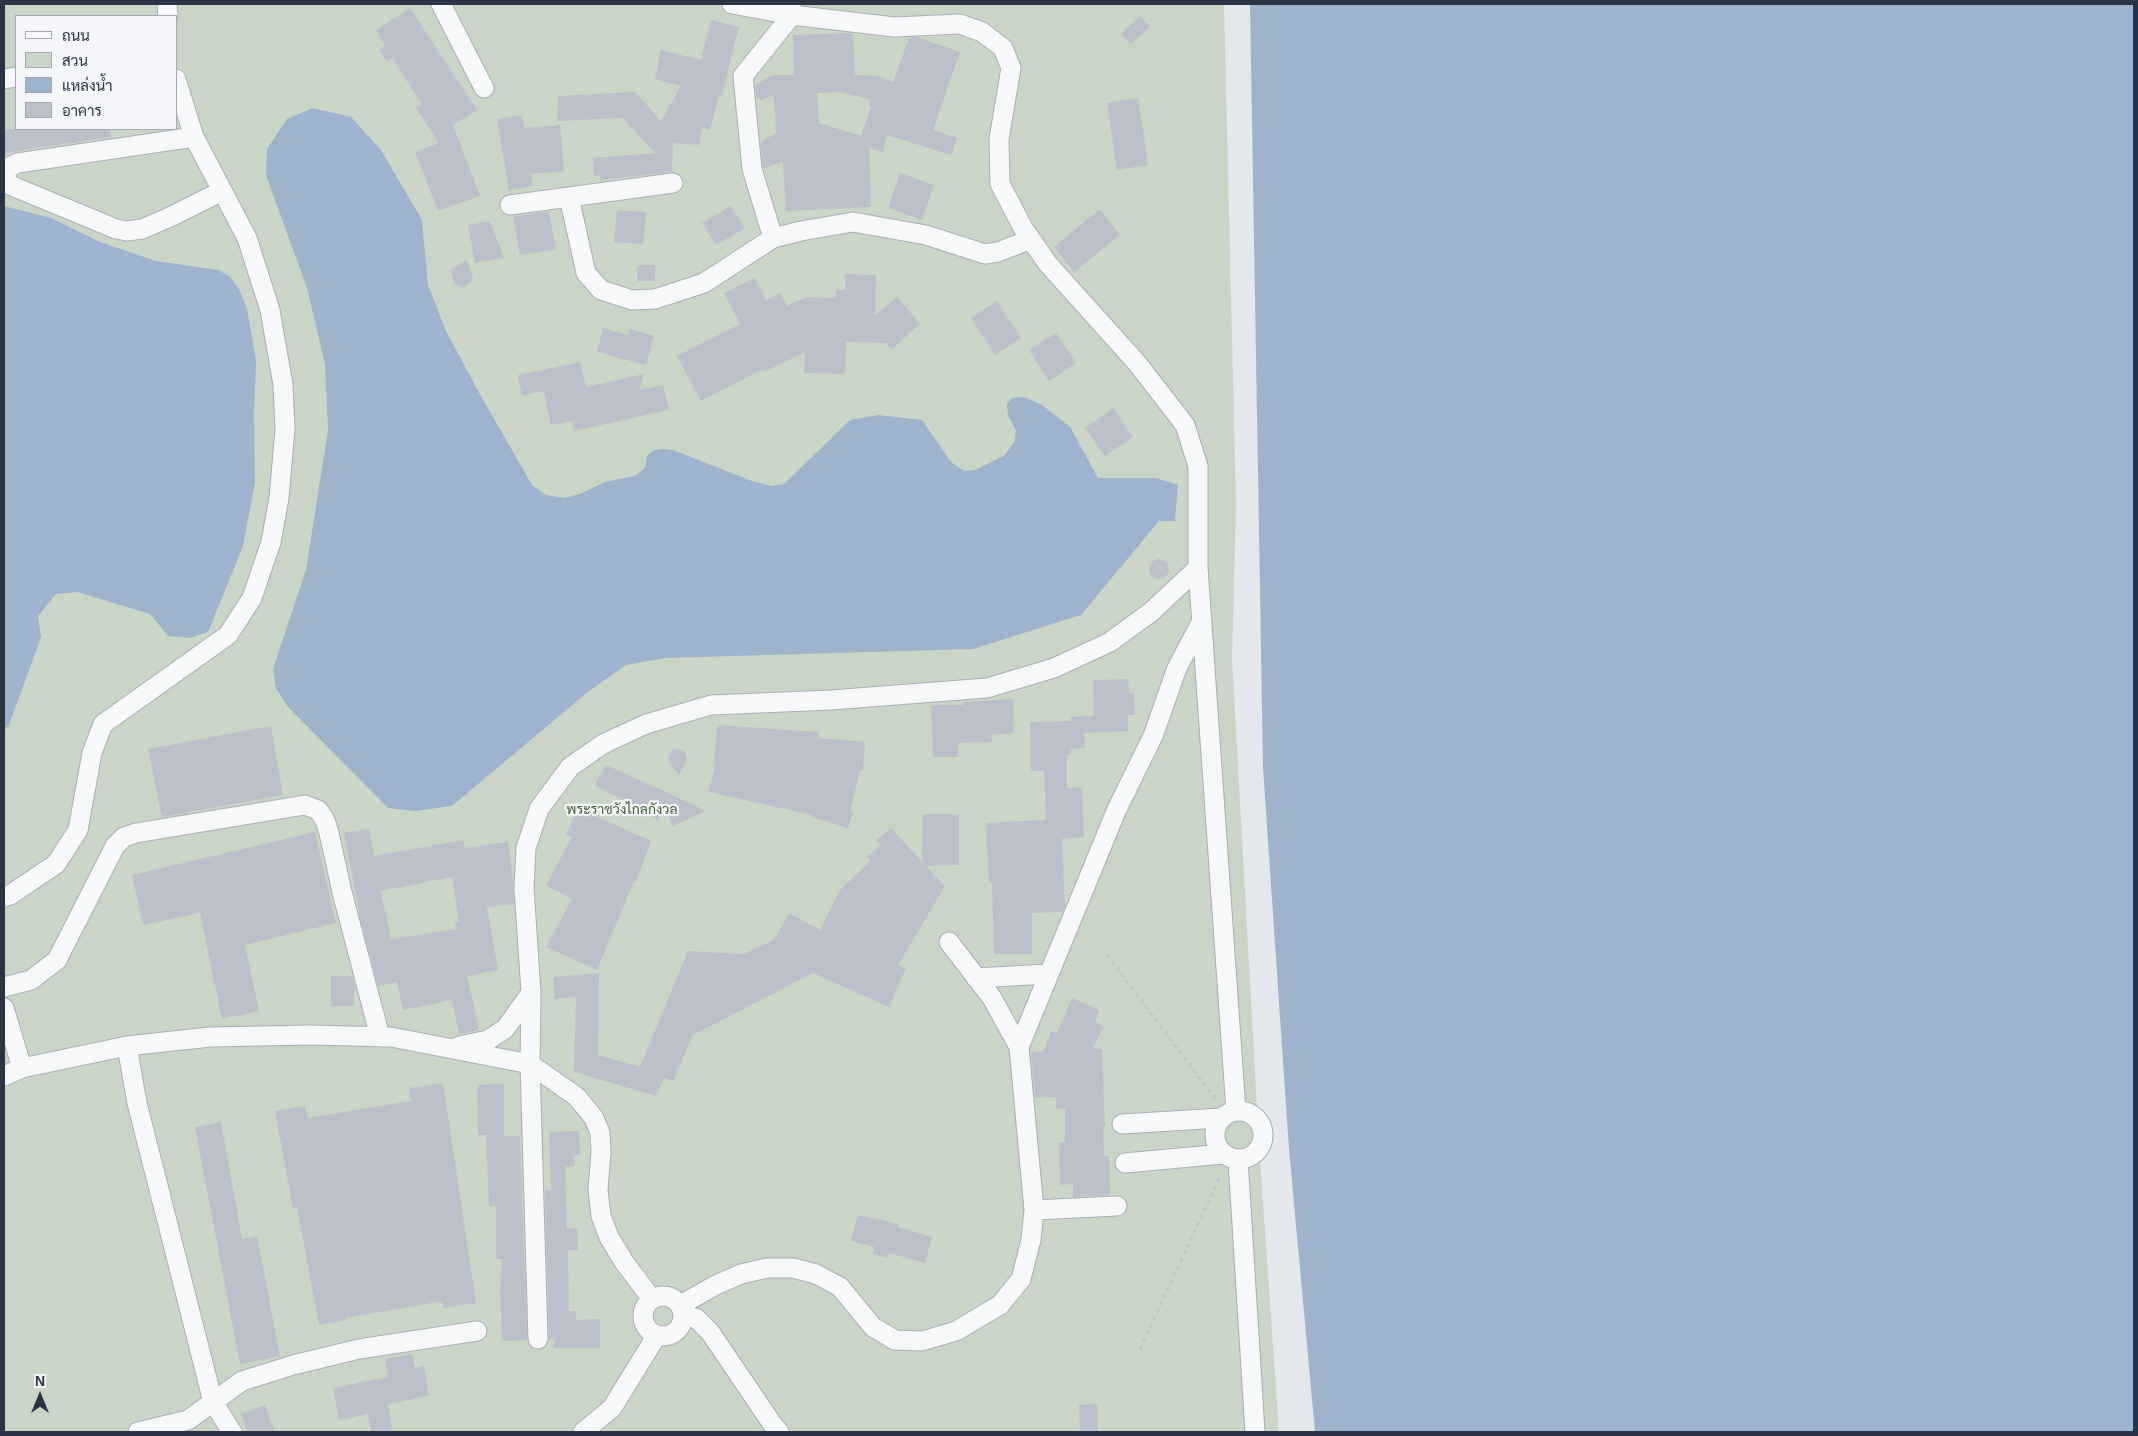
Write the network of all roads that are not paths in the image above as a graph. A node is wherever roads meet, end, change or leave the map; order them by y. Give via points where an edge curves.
1 (441, 4) edge
2 (732, 4) edge
3 (791, 9) edge
4 (178, 85) edge
5 (484, 88) dead end
6 (194, 137) junction
7 (673, 184) dead end
8 (222, 191) junction
9 (569, 197) junction
10 (510, 205) dead end
11 (773, 238) junction
12 (1031, 239) junction
13 (1198, 568) junction
14 (1202, 621) junction
15 (4, 897) edge
16 (949, 942) dead end
17 (1048, 974) junction
18 (976, 978) junction
19 (4, 987) edge
20 (531, 992) junction
21 (4, 1008) edge
22 (380, 1036) junction
23 (128, 1046) junction
24 (1020, 1047) junction
25 (453, 1048) junction
26 (530, 1064) junction
27 (22, 1068) junction
28 (4, 1076) edge
29 (1228, 1115) junction
30 (1122, 1124) dead end
31 (1230, 1157) junction
32 (1125, 1163) dead end
33 (1116, 1206) dead end
34 (1034, 1210) junction
35 (652, 1299) junction
36 (681, 1309) junction
37 (477, 1331) dead end
38 (657, 1335) junction
39 (538, 1339) dead end
40 (213, 1402) junction
41 (138, 1432) edge
42 (232, 1432) edge
43 (583, 1432) edge
44 (779, 1432) edge
45 (1255, 1432) edge

1 - 5 lane
2 - 3 lane
3 - 11 lane via 743,76 752,169
3 - 12 lane via 894,27 960,24 982,32 1003,48 1011,68 1000,139 1000,184
4 - 6 lane
6 - 8 lane
6 - 8 lane via 18,163 7,168 6,176 8,184 116,229 128,231 170,218
7 - 9 lane
8 - 15 lane via 247,238 270,310 283,385 285,429 280,498 271,542 252,598 228,635 103,724 92,753 78,830 56,864
9 - 10 lane
9 - 11 lane via 586,273 600,290 632,300 655,299 704,282
11 - 12 lane via 853,222 926,235 985,254
12 - 13 lane via 1048,264 1136,363 1185,426 1198,466
13 - 14 lane
13 - 20 lane via 1151,612 1110,642 1054,668 987,688 711,705 646,724 604,744 570,767 539,809 526,848 524,888
14 - 17 lane via 1176,668 1153,736 1117,808
14 - 29 lane
16 - 18 lane
17 - 18 lane
17 - 24 lane
18 - 24 lane via 992,998
19 - 22 lane via 31,980 57,960 115,846 124,836 306,806 318,810 329,832
20 - 25 lane via 505,1029 488,1040
20 - 26 lane
21 - 27 lane
22 - 23 lane via 210,1038
22 - 25 lane
23 - 27 lane
23 - 40 lane via 137,1103
24 - 34 lane
25 - 26 lane
26 - 35 lane via 577,1097 594,1118 600,1133 598,1190 601,1216 624,1262
26 - 39 lane
27 - 28 lane
29 - 30 lane
29 - 31 lane via 1214,1131 1214,1139 1217,1147
29 - 31 lane via 1248,1113 1255,1117 1263,1132 1260,1148 1246,1158
31 - 32 lane
31 - 45 lane
33 - 34 lane
34 - 36 lane via 1031,1240 1021,1280 1000,1305 956,1332 922,1342 895,1340 874,1327 840,1287 816,1274 793,1268 767,1268 742,1274 716,1285
35 - 36 lane via 671,1297
35 - 38 lane via 645,1306 643,1319 649,1330
36 - 38 lane via 682,1324 673,1333
36 - 44 lane via 710,1332
37 - 40 lane via 359,1349 293,1365 242,1381
38 - 43 lane via 612,1408
40 - 41 lane via 188,1420
40 - 42 lane

